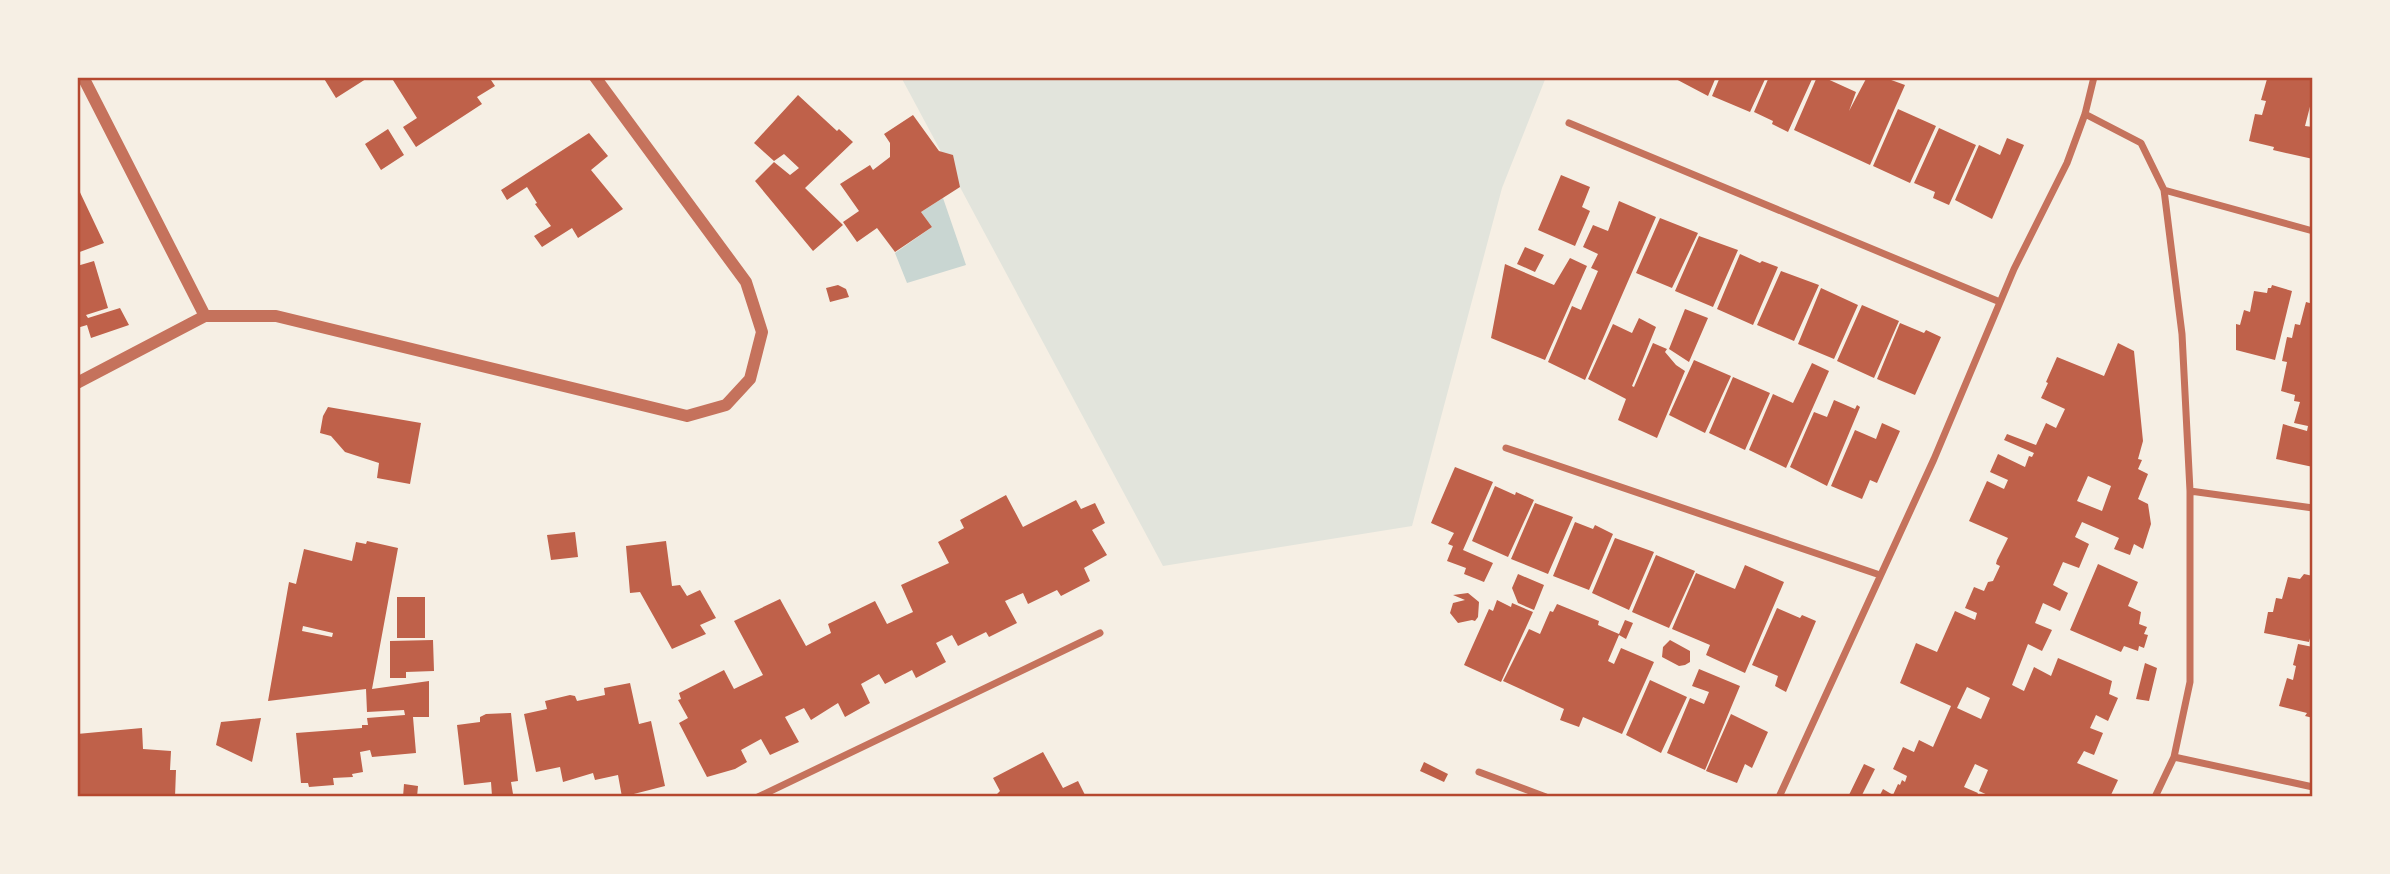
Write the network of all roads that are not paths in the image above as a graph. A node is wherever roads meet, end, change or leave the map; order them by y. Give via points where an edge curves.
1 (83, 77) edge
2 (595, 77) edge
3 (2094, 77) edge
4 (2085, 114) junction
5 (1569, 123) dead end
6 (2164, 190) junction
7 (2313, 231) edge
8 (2000, 302) junction
9 (205, 316) junction
10 (77, 383) edge
11 (1506, 448) dead end
12 (2190, 491) junction
13 (2313, 508) edge
14 (1880, 575) junction
15 (1100, 633) dead end
16 (2174, 757) junction
17 (1479, 772) dead end
18 (2313, 787) edge
19 (758, 797) edge
20 (1546, 797) edge
21 (1779, 797) edge
22 (2155, 797) edge

1 - 9 street
2 - 9 street via 746,282 762,332 750,379 726,405 687,416 276,316
3 - 4 street
4 - 6 street via 2141,142
4 - 8 street via 2067,163
5 - 8 street
6 - 7 street
6 - 12 street via 2182,334
8 - 14 street
9 - 10 street
11 - 14 street
12 - 13 street
12 - 16 street via 2190,682
14 - 21 street
15 - 19 street
16 - 18 street
16 - 22 street
17 - 20 street

